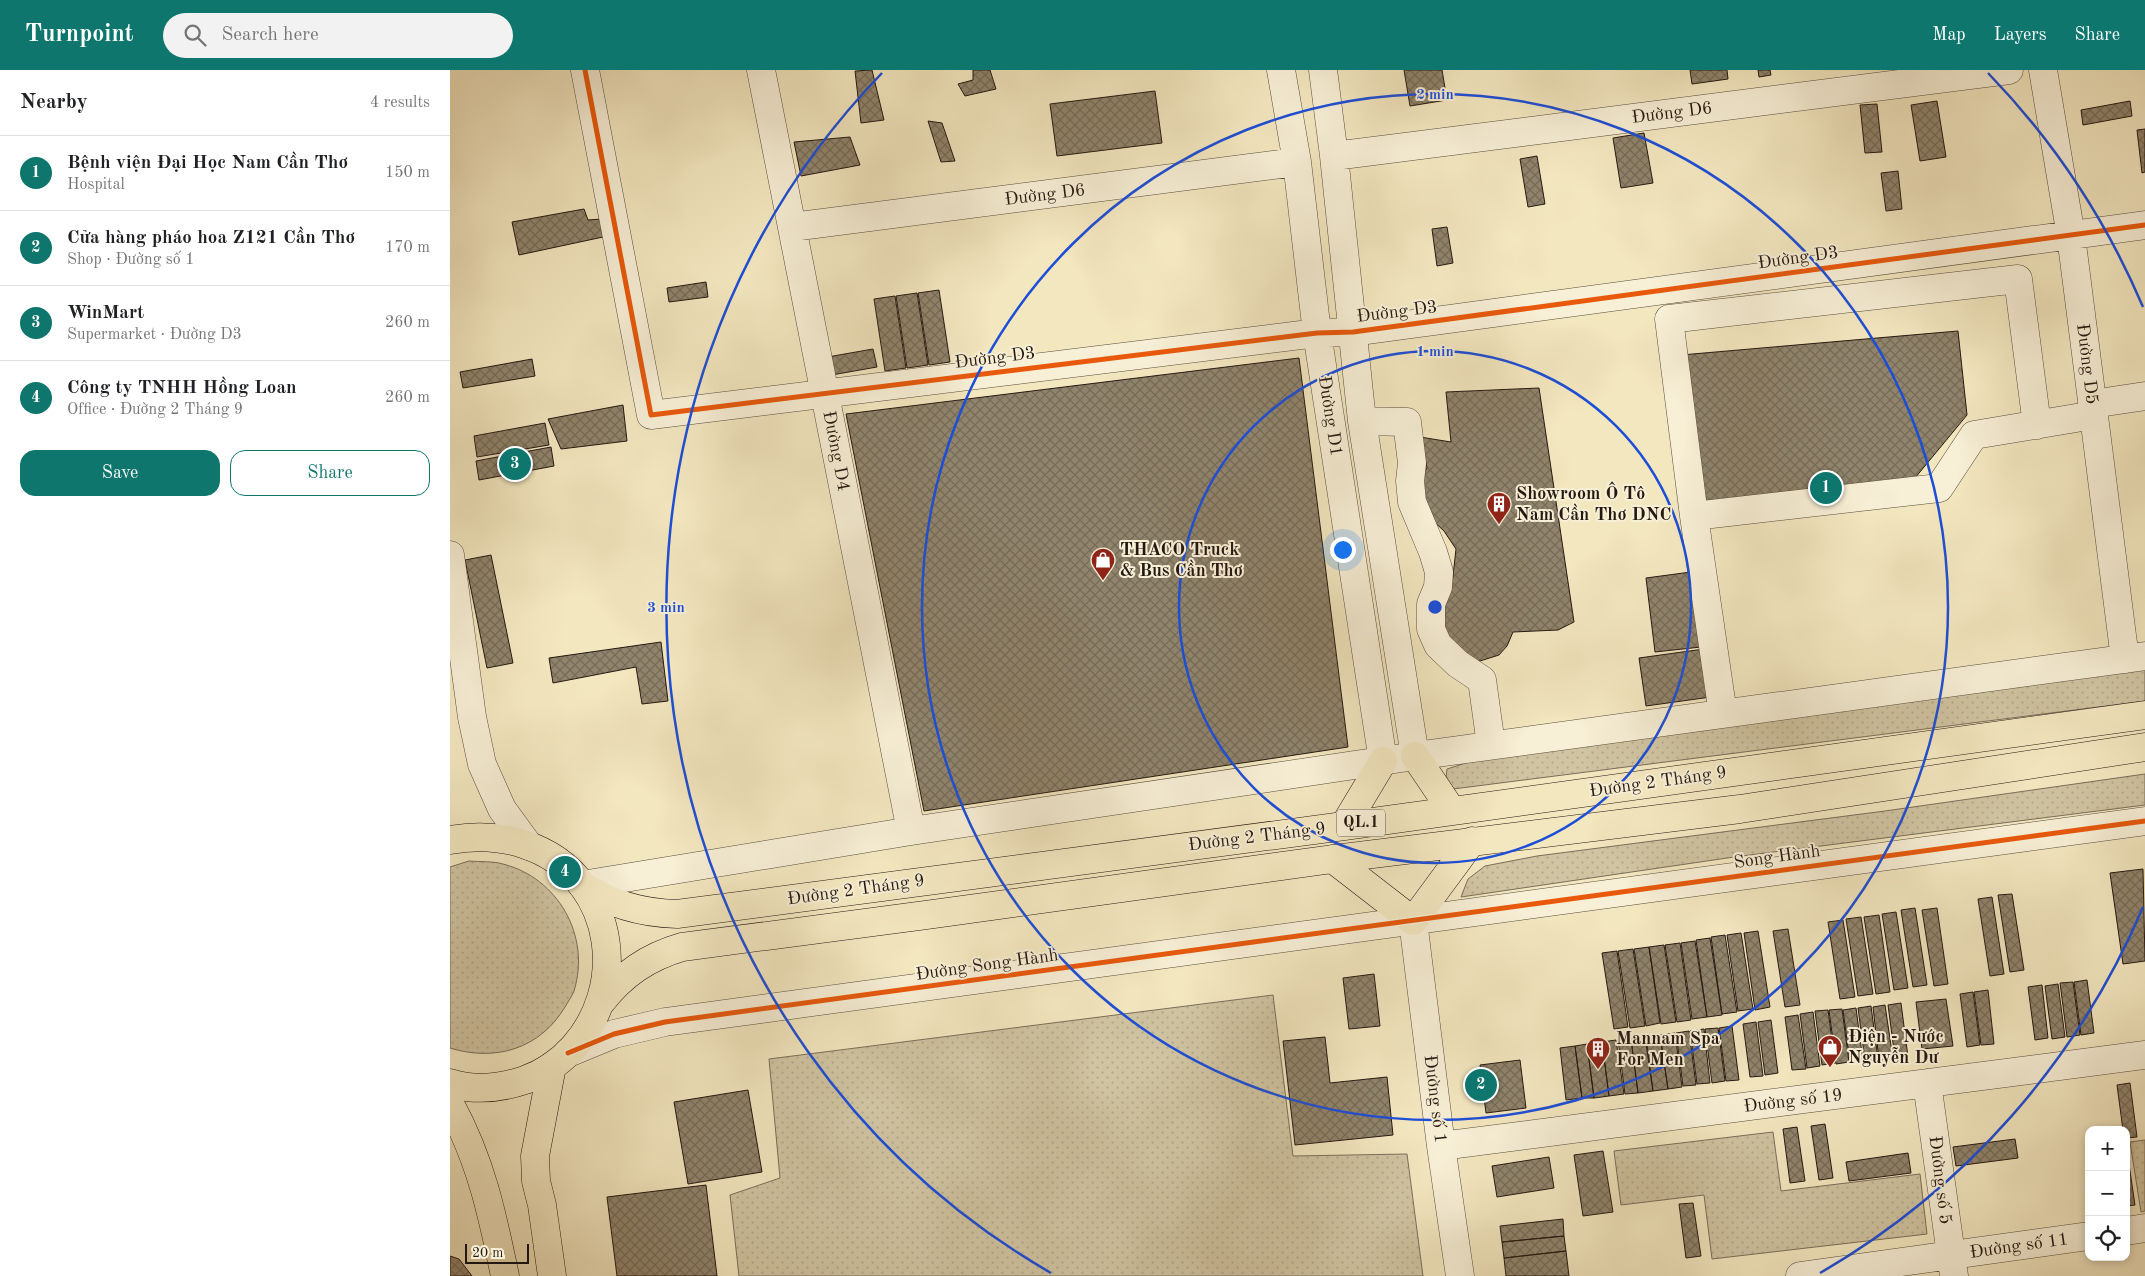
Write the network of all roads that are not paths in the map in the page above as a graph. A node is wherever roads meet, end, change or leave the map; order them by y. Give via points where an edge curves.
1 (585, 70) edge
2 (762, 70) edge
3 (1281, 70) edge
4 (1323, 70) edge
5 (2009, 70) edge
6 (2043, 70) edge
7 (1334, 156) junction
8 (1297, 162) junction
9 (2145, 225) edge
10 (792, 227) junction
11 (2071, 236) junction
12 (1353, 332) junction
13 (1317, 333) junction
14 (824, 392) junction
15 (2145, 396) edge
16 (2093, 410) junction
17 (1362, 421) junction
18 (2037, 425) junction
19 (1694, 516) junction
20 (451, 572) edge
21 (2135, 658) edge
22 (1723, 714) junction
23 (2145, 715) edge
24 (1491, 745) junction
25 (2145, 747) edge
26 (1415, 756) junction
27 (1383, 761) junction
28 (1452, 811) junction
29 (2145, 821) edge
30 (1344, 826) junction
31 (911, 831) junction
32 (450, 840) edge
33 (1472, 841) junction
34 (529, 846) junction
35 (1333, 859) junction
36 (582, 885) junction
37 (1413, 921) junction
38 (601, 1002) junction
39 (2145, 1055) edge
40 (560, 1060) junction
41 (1927, 1083) junction
42 (450, 1084) edge
43 (450, 1104) edge
44 (1441, 1146) junction
45 (2145, 1228) edge
46 (2130, 1230) edge
47 (2085, 1237) edge
48 (1952, 1266) edge
49 (505, 1276) edge
50 (552, 1276) edge
51 (1460, 1276) edge
52 (1800, 1276) edge

1 - 14 street, Đường D3 via 651,414
2 - 10 street, Đường D4
3 - 8 street, Đường D1
4 - 7 street, Đường D1
5 - 7 street, Đường D6
6 - 11 street, Đường D5
7 - 12 street, Đường D1
8 - 10 street, Đường D6
8 - 13 street, Đường D1
9 - 11 street, Đường D3
10 - 14 street, Đường D4
11 - 12 street, Đường D3
11 - 16 street, Đường D5
12 - 13 street, Đường D3
12 - 17 street, Đường D1
13 - 14 street, Đường D3
13 - 27 street, Đường D1
14 - 31 street, Đường D4
15 - 16 street
16 - 18 street
16 - 21 street, Đường D5
17 - 24 street via 1407,422 1412,502 1434,552 1439,572 1431,604 1431,628 1438,645 1482,680
17 - 26 street, Đường D1
18 - 19 street via 1974,435 1939,488
18 - 19 street via 2018,279 1669,319
19 - 22 street
20 - 34 street via 482,764 502,808
21 - 22 street
22 - 24 street
23 - 28 main road, Đường 2 Tháng 9 / QL.1
24 - 26 street
25 - 33 main road, Đường 2 Tháng 9 / QL.1 via 1740,809
26 - 27 street
26 - 28 main road
27 - 30 main road
27 - 31 street
28 - 30 main road, Đường 2 Tháng 9 / QL.1
29 - 37 street, Song Hành
30 - 36 main road, Đường 2 Tháng 9 / QL.1 via 677,914 629,908 611,902
31 - 36 street
32 - 34 main road via 488,836
33 - 35 main road, Đường 2 Tháng 9 / QL.1
33 - 37 main road
34 - 36 main road via 548,855
35 - 37 main road
35 - 38 main road, Đường 2 Tháng 9 / QL.1 via 682,946 638,966 624,976
36 - 38 main road via 606,940 607,968
37 - 40 street, Đường Song Hành via 665,1022 614,1034
37 - 44 street, Đường số 1
38 - 40 main road via 582,1038
39 - 41 street, Đường số 19
40 - 42 main road via 515,1084 473,1088
40 - 50 main road via 535,1156
41 - 44 street, Đường số 19
41 - 48 street, Đường số 5
43 - 49 main road via 484,1180
44 - 51 street, Đường số 1
45 - 46 street
47 - 48 street, Đường số 11
48 - 52 street, Đường số 11

